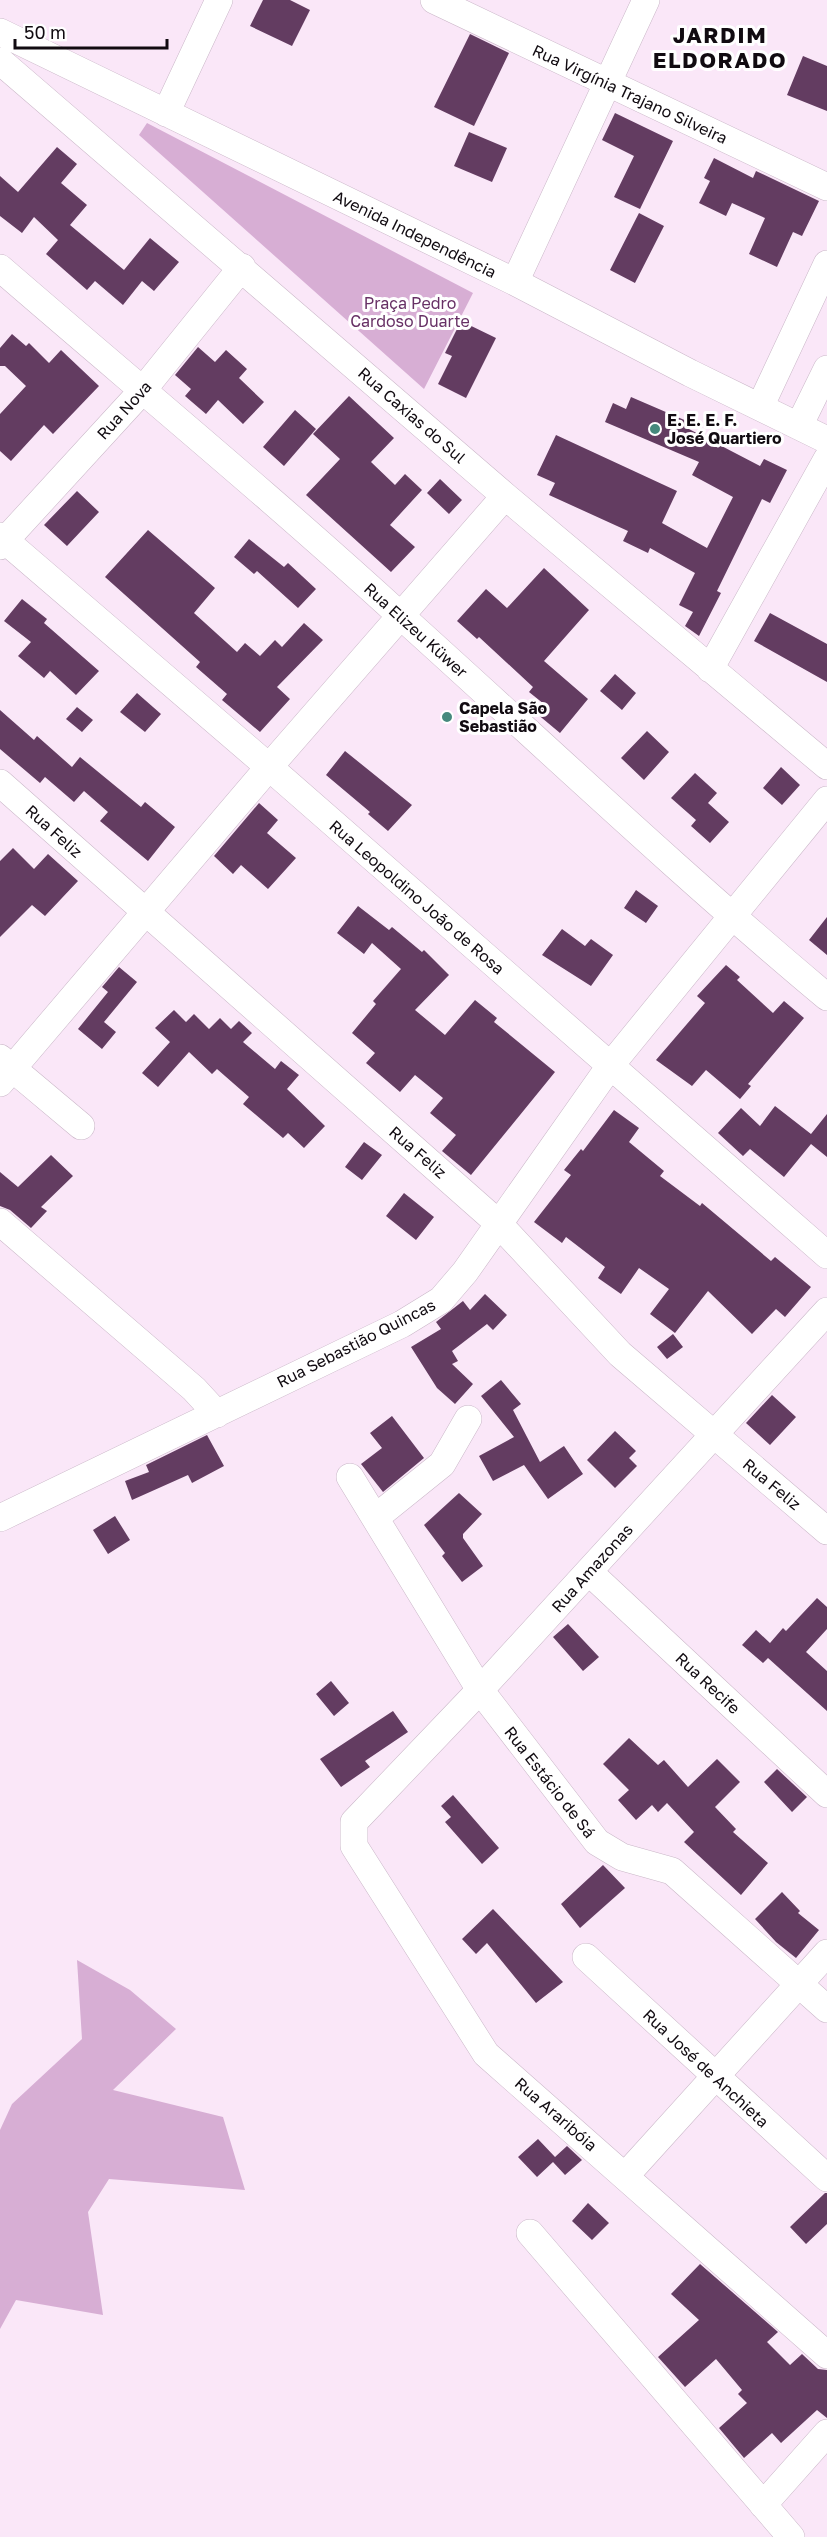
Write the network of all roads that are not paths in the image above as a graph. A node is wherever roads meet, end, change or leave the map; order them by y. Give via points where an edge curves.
1 (219, 0) edge
2 (434, 0) edge
3 (646, 0) edge
4 (0, 32) edge
5 (0, 61) edge
6 (607, 83) junction
7 (166, 113) junction
8 (827, 187) edge
9 (827, 264) edge
10 (242, 267) junction
11 (0, 268) edge
12 (515, 282) junction
13 (827, 369) edge
14 (142, 391) junction
15 (760, 407) junction
16 (799, 426) junction
17 (827, 440) edge
18 (827, 459) edge
19 (505, 496) junction
20 (2, 541) edge
21 (400, 615) junction
22 (710, 669) junction
23 (827, 766) edge
24 (269, 767) junction
25 (0, 783) edge
26 (827, 800) edge
27 (145, 912) junction
28 (732, 918) junction
29 (827, 997) edge
30 (610, 1066) junction
31 (4, 1070) edge
32 (81, 1126) dead end
33 (0, 1222) edge
34 (498, 1223) junction
35 (827, 1255) edge
36 (827, 1311) edge
37 (217, 1414) junction
38 (468, 1419) dead end
39 (713, 1434) junction
40 (350, 1477) dead end
41 (0, 1518) edge
42 (375, 1518) junction
43 (827, 1531) edge
44 (589, 1572) junction
45 (480, 1690) junction
46 (827, 1794) edge
47 (354, 1822) joint
48 (827, 1953) edge
49 (586, 1957) dead end
50 (800, 1984) junction
51 (827, 2009) edge
52 (716, 2078) junction
53 (626, 2175) junction
54 (827, 2178) edge
55 (530, 2233) dead end
56 (827, 2355) edge
57 (827, 2433) edge
58 (763, 2505) junction
59 (791, 2537) edge

1 - 7 street
2 - 6 street, Rua Virgínia Trajano Silveira
3 - 6 street
4 - 7 street, Avenida Independência
5 - 10 street, Rua Caxias do Sul
6 - 8 street, Rua Virgínia Trajano Silveira
6 - 12 street
7 - 12 street, Avenida Independência
9 - 15 street
10 - 14 street, Rua Nova
10 - 19 street, Rua Caxias do Sul
11 - 14 street, Rua Elizeu Küwer
12 - 15 street, Avenida Independência
13 - 16 street
14 - 20 street, Rua Nova
14 - 21 street, Rua Elizeu Küwer
15 - 16 street, Avenida Independência
16 - 17 street, Avenida Independência
18 - 22 street
19 - 21 street
19 - 22 street, Rua Caxias do Sul
20 - 24 street, Rua Leopoldino João de Rosa
21 - 24 street
21 - 28 street, Rua Elizeu Küwer
22 - 23 street, Rua Caxias do Sul
24 - 27 street
24 - 30 street, Rua Leopoldino João de Rosa
25 - 27 street, Rua Feliz
26 - 28 street, Rua Sebastião Quincas
27 - 31 street
27 - 34 street, Rua Feliz
28 - 29 street, Rua Elizeu Küwer
28 - 30 street, Rua Sebastião Quincas
30 - 34 street, Rua Sebastião Quincas
30 - 35 street, Rua Leopoldino João de Rosa
31 - 32 street
33 - 37 street via 194,1389
34 - 37 street, Rua Sebastião Quincas via 441,1300 402,1324
34 - 39 street, Rua Feliz via 620,1354
36 - 39 street, Rua Amazonas
37 - 41 street, Rua Sebastião Quincas
38 - 42 street via 442,1464
39 - 43 street, Rua Feliz
39 - 44 street, Rua Amazonas
40 - 42 street, Rua Estácio de Sá
42 - 45 street, Rua Estácio de Sá
44 - 45 street, Rua Amazonas
44 - 46 street, Rua Recife
45 - 47 street, Rua Amazonas
45 - 50 street, Rua Estácio de Sá via 597,1842 622,1857 672,1871
47 - 53 street, Rua Araribóia via 354,1846 486,2054
48 - 50 street
49 - 52 street, Rua José de Anchieta
50 - 51 street, Rua Estácio de Sá
50 - 52 street
52 - 53 street
52 - 54 street, Rua José de Anchieta
53 - 56 street, Rua Araribóia
55 - 58 street
57 - 58 street
58 - 59 street

